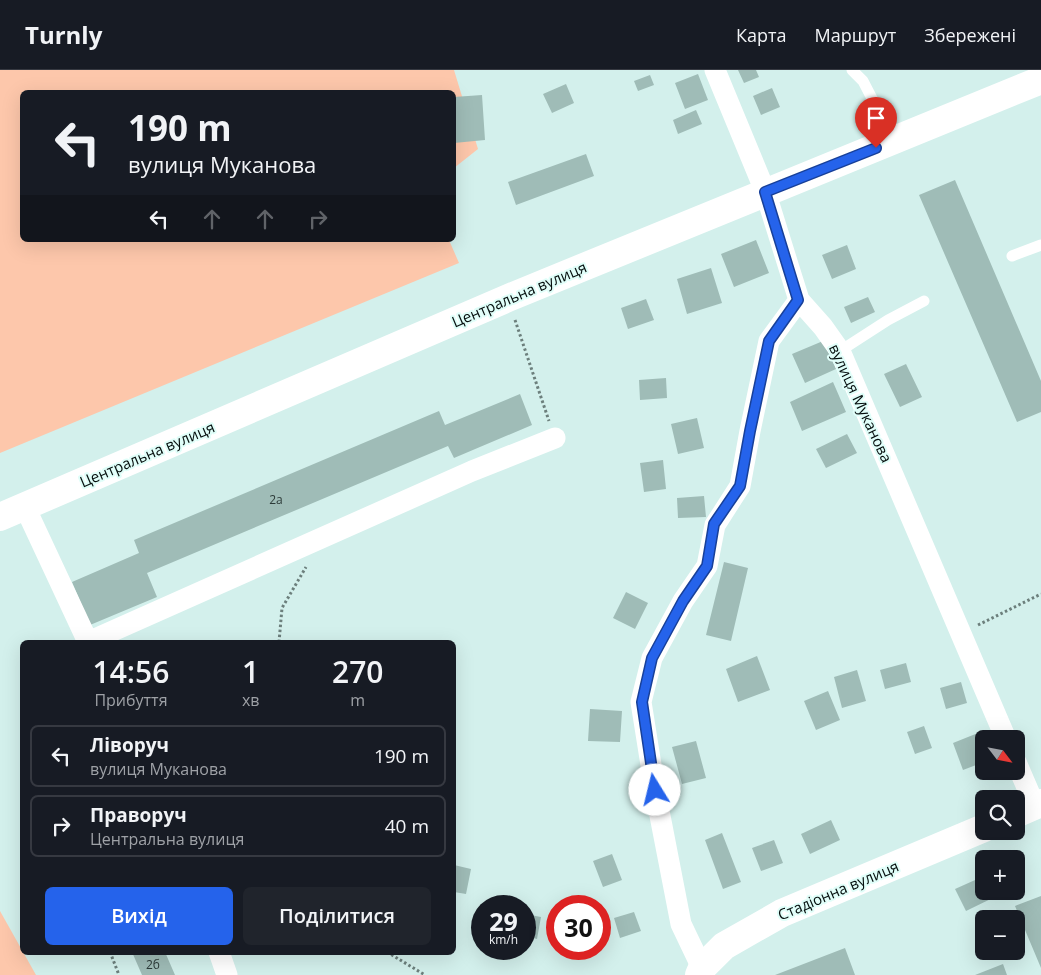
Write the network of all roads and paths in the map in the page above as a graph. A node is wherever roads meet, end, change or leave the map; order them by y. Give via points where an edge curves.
1 (715, 70) edge
2 (852, 70) edge
3 (1041, 80) edge
4 (894, 141) junction
5 (765, 192) junction
6 (1041, 245) edge
7 (1012, 256) dead end
8 (508, 298) junction
9 (798, 300) junction
10 (924, 301) dead end
11 (840, 351) junction
12 (555, 438) joint
13 (25, 507) junction
14 (0, 517) edge
15 (307, 566) dead end
16 (1041, 594) edge
17 (962, 634) junction
18 (87, 640) edge
19 (92, 640) edge
20 (279, 640) edge
21 (1002, 730) edge
22 (1022, 780) edge
23 (1031, 807) edge
24 (975, 832) edge
25 (111, 955) edge
26 (220, 955) edge
27 (392, 955) edge
28 (700, 972) edge
29 (119, 975) edge
30 (227, 975) edge
31 (425, 975) edge

1 - 5 street, вулиця Муканова
2 - 4 lane via 863,81
3 - 4 main road, Центральна вулиця
4 - 5 main road, Центральна вулиця
5 - 8 main road, Центральна вулиця
5 - 9 street, вулиця Муканова
6 - 7 lane
8 - 12 path
8 - 13 main road, Центральна вулиця
9 - 11 street, вулиця Муканова
9 - 28 street via 769,341 740,486 714,524 707,566 683,601 652,658 642,702 681,924
10 - 11 lane
11 - 17 street, вулиця Муканова
12 - 19 street via 472,471
13 - 14 main road, Центральна вулиця
13 - 18 street
15 - 20 path via 282,608
16 - 17 path
17 - 21 street, вулиця Муканова
22 - 23 street
24 - 28 main road, Стадіонна вулиця via 782,913 724,946
25 - 29 path
26 - 30 street
27 - 31 path

